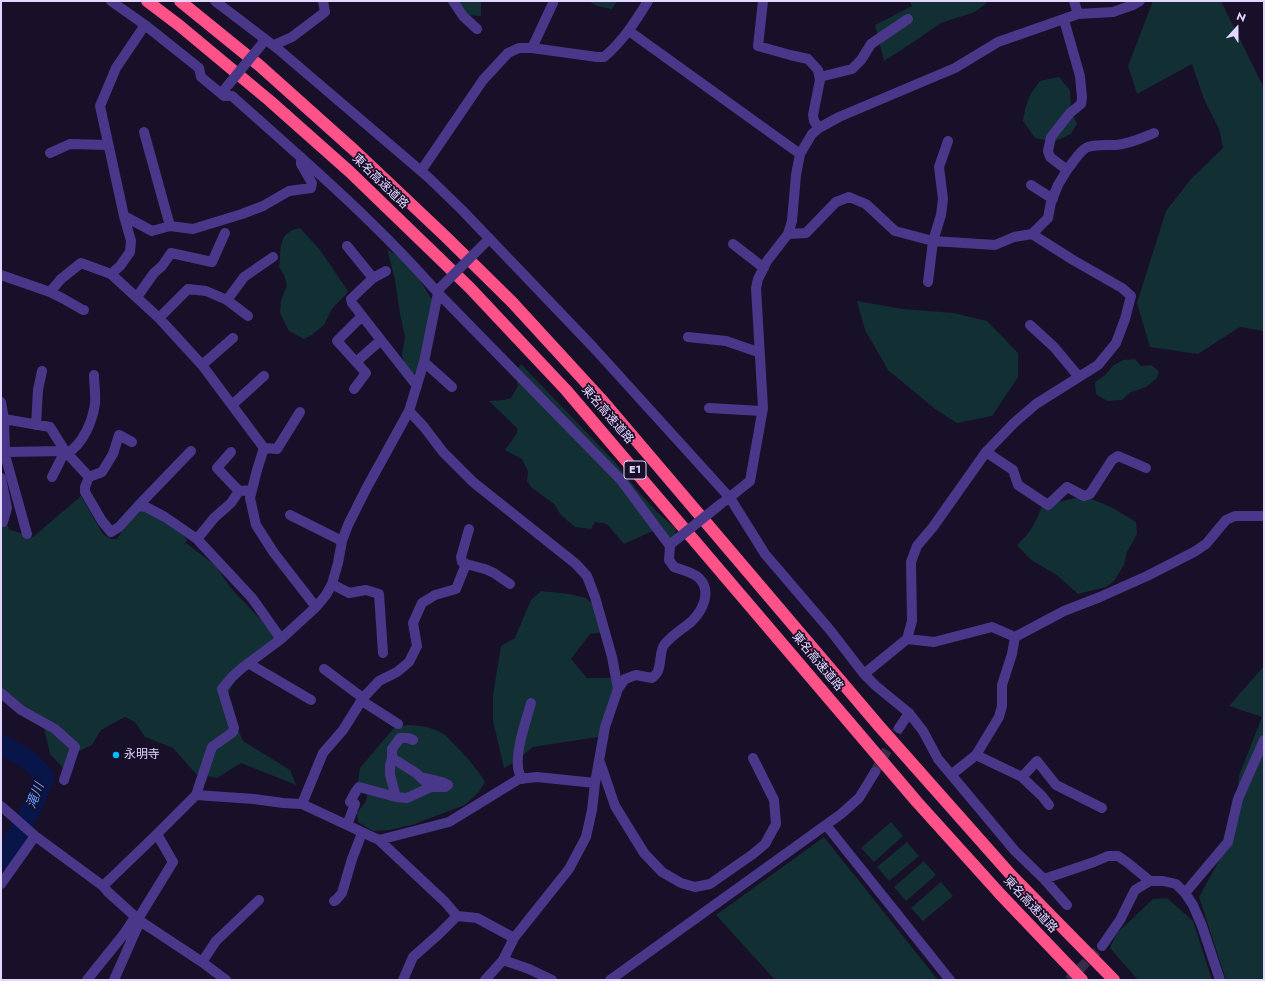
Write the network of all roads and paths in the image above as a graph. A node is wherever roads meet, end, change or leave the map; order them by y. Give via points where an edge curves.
1 (112, 1) edge
2 (147, 1) edge
3 (180, 1) edge
4 (215, 1) edge
5 (323, 1) edge
6 (453, 1) edge
7 (648, 1) edge
8 (763, 1) edge
9 (1074, 1) edge
10 (1140, 1) edge
11 (553, 4) dead end
12 (1078, 14) junction
13 (908, 19) dead end
14 (1064, 20) junction
15 (145, 25) junction
16 (477, 29) dead end
17 (629, 31) junction
18 (262, 44) dead end
19 (274, 45) junction
20 (532, 48) junction
21 (820, 77) junction
22 (224, 90) dead end
23 (818, 128) junction
24 (144, 132) dead end
25 (1154, 133) dead end
26 (948, 141) dead end
27 (108, 145) junction
28 (50, 153) dead end
29 (800, 154) junction
30 (301, 156) junction
31 (1067, 170) junction
32 (421, 171) junction
33 (1031, 185) dead end
34 (1052, 199) junction
35 (124, 216) junction
36 (170, 226) junction
37 (225, 233) dead end
38 (788, 234) junction
39 (1032, 234) junction
40 (487, 241) junction
41 (933, 241) junction
42 (733, 244) dead end
43 (347, 246) dead end
44 (273, 257) dead end
45 (764, 268) junction
46 (386, 271) dead end
47 (111, 274) junction
48 (1, 275) edge
49 (373, 278) junction
50 (928, 282) dead end
51 (439, 290) junction
52 (50, 292) junction
53 (137, 297) junction
54 (227, 300) junction
55 (84, 310) dead end
56 (248, 316) dead end
57 (362, 316) junction
58 (159, 318) junction
59 (1030, 325) dead end
60 (688, 337) dead end
61 (233, 338) dead end
62 (381, 340) junction
63 (759, 351) junction
64 (356, 362) junction
65 (424, 362) junction
66 (202, 365) junction
67 (42, 371) dead end
68 (94, 375) dead end
69 (264, 376) dead end
70 (1079, 377) junction
71 (417, 386) junction
72 (452, 387) dead end
73 (354, 389) dead end
74 (1, 402) edge
75 (232, 405) junction
76 (709, 408) dead end
77 (762, 410) junction
78 (409, 411) junction
79 (300, 412) dead end
80 (3, 421) edge
81 (36, 425) junction
82 (132, 442) dead end
83 (264, 448) junction
84 (191, 451) dead end
85 (5, 452) junction
86 (67, 452) junction
87 (231, 452) dead end
88 (986, 452) junction
89 (1146, 468) dead end
90 (52, 476) dead end
91 (89, 477) junction
92 (1, 478) edge
93 (239, 490) junction
94 (252, 490) junction
95 (726, 501) junction
96 (138, 506) junction
97 (290, 515) dead end
98 (1264, 516) edge
99 (1, 522) edge
100 (470, 529) dead end
101 (27, 534) dead end
102 (197, 539) junction
103 (342, 541) junction
104 (671, 545) junction
105 (466, 564) junction
106 (332, 584) junction
107 (510, 584) dead end
108 (316, 607) junction
109 (1016, 637) junction
110 (281, 639) junction
111 (907, 639) junction
112 (383, 653) dead end
113 (248, 663) junction
114 (324, 669) dead end
115 (864, 674) junction
116 (618, 689) junction
117 (1, 693) edge
118 (311, 700) dead end
119 (362, 700) junction
120 (531, 703) dead end
121 (909, 713) junction
122 (398, 724) dead end
123 (899, 728) tunnel mouth
124 (413, 740) dead end
125 (1264, 740) edge
126 (976, 755) junction
127 (392, 758) junction
128 (753, 758) dead end
129 (600, 760) junction
130 (875, 772) tunnel mouth
131 (951, 775) junction
132 (419, 776) junction
133 (1022, 777) junction
134 (522, 779) junction
135 (64, 780) dead end
136 (595, 783) junction
137 (431, 787) junction
138 (196, 794) junction
139 (396, 797) junction
140 (302, 804) junction
141 (1049, 805) dead end
142 (1, 806) edge
143 (1102, 808) dead end
144 (347, 825) junction
145 (826, 825) junction
146 (362, 833) junction
147 (157, 834) junction
148 (35, 836) junction
149 (379, 840) junction
150 (1044, 879) junction
151 (1150, 880) junction
152 (1, 884) edge
153 (103, 886) junction
154 (1185, 893) junction
155 (259, 900) dead end
156 (334, 901) dead end
157 (1067, 905) dead end
158 (457, 916) junction
159 (138, 919) junction
160 (514, 938) junction
161 (1102, 946) tunnel mouth
162 (503, 960) junction
163 (202, 962) junction
164 (87, 980) edge
165 (114, 980) edge
166 (226, 980) edge
167 (403, 980) edge
168 (485, 980) edge
169 (552, 980) edge
170 (610, 980) edge
171 (950, 980) edge
172 (1082, 980) edge
173 (1114, 980) edge
174 (1220, 980) edge

1 - 15 street
2 - 172 highway, 東名高速道路 / E1 via 270,101 350,172 480,299 566,390 917,802
3 - 173 highway, 東名高速道路 / E1 via 260,66 355,151 512,302 601,399 879,726 1011,875
4 - 19 street
5 - 19 street via 325,12 292,37
6 - 16 street via 463,16
7 - 17 street
8 - 21 street via 758,46 808,59 818,70
9 - 12 street
10 - 12 street via 1113,12
11 - 20 street
12 - 14 street
13 - 21 street via 870,44 861,60 852,69
14 - 23 street via 998,42 955,68
14 - 31 street via 1080,76 1082,98 1081,104 1070,113 1051,137 1048,151 1050,157
15 - 27 street via 116,68 100,106
15 - 30 street via 199,68 201,78 224,96 232,96
17 - 20 street via 604,57
17 - 29 street
18 - 22 street, bridge
19 - 32 street
20 - 32 street via 519,48 508,53 482,80
21 - 23 street via 813,115
23 - 29 street
24 - 36 street
25 - 31 street via 1117,145 1087,147
26 - 41 street via 939,167 943,199
27 - 28 street via 70,144
27 - 35 street
29 - 38 street via 792,221
30 - 36 street via 301,164 312,183 311,188 289,191 263,206 193,229
30 - 51 street
31 - 34 street
32 - 40 street via 462,210
33 - 34 street
34 - 39 street via 1048,218
35 - 36 street via 152,231
35 - 47 street via 131,241 130,252
37 - 53 street via 212,262 171,253
38 - 41 street via 806,233 836,202 849,197 866,204 895,231
38 - 45 street
39 - 41 street via 995,244
39 - 70 street via 1122,288 1131,296 1116,344 1098,365
40 - 51 street, bridge
40 - 95 street via 593,347
41 - 50 street
42 - 45 street
43 - 49 street
44 - 54 street via 244,277
45 - 63 street via 756,288
46 - 49 street
47 - 52 street via 81,263
47 - 53 street
48 - 52 street
49 - 57 street via 351,299
51 - 65 street
51 - 104 street via 622,480
52 - 55 street
53 - 58 street
54 - 56 street
54 - 58 street via 206,291 188,289
57 - 62 street
57 - 64 street via 337,341
58 - 66 street
59 - 70 street via 1054,347
60 - 63 street via 726,341 755,352
61 - 66 street
62 - 64 street
62 - 71 street
63 - 77 street
64 - 73 street via 366,373
65 - 71 street
65 - 72 street
66 - 75 street
67 - 81 street
68 - 86 street via 93,416 75,448
69 - 75 street
70 - 88 street via 1036,404
71 - 78 street
74 - 80 street
75 - 83 street
76 - 77 street
77 - 95 street via 750,481
78 - 103 street via 366,489
78 - 116 street via 443,452 473,482 576,564 587,576 612,657
79 - 83 street via 276,449
80 - 81 street
80 - 85 street
81 - 86 street via 50,427
82 - 91 street via 119,435 114,454 102,472
83 - 94 street
84 - 96 street
85 - 86 street
85 - 101 street
86 - 90 street
86 - 91 street
87 - 93 street via 217,468
88 - 89 street via 1013,470 1018,485 1048,505 1067,487 1084,496 1090,494 1112,460 1118,456
88 - 111 street via 917,546 911,562 912,621
91 - 96 street via 84,487 85,492 111,532
92 - 99 street via 7,508
93 - 94 street
93 - 102 street via 231,503 214,518
94 - 108 street via 250,498 256,525 274,554
95 - 104 street, bridge
95 - 115 street via 765,554
96 - 102 street via 146,507 165,517
97 - 103 street
98 - 109 street via 1235,516 1226,520 1206,544 1194,552 1147,576 1064,611
100 - 105 street via 461,557 462,562
102 - 110 street via 252,598
103 - 106 street
104 - 116 street via 669,560 674,567 699,578 706,588 704,605 692,621 662,646 658,672 652,678 636,675 625,678
105 - 107 street via 494,573
105 - 119 street via 456,589 436,595 422,603 413,622 417,646 410,662 379,681
106 - 108 street
106 - 112 street via 349,593 366,590 379,594
108 - 110 street
109 - 111 street via 992,627 934,642
109 - 126 street via 1002,685 999,717
110 - 113 street
111 - 115 street
113 - 118 street
113 - 138 street via 222,689 234,728 233,732 212,747
114 - 119 street
115 - 121 street
116 - 129 street via 605,727
117 - 135 street via 21,710 55,729 74,747
119 - 122 street
119 - 140 street via 343,730 323,753
120 - 134 street via 519,750 518,767
121 - 123 street
121 - 131 street
124 - 127 street via 400,738 392,748
125 - 154 street via 1238,799 1228,842
126 - 131 street
126 - 133 street
127 - 132 street
127 - 139 street via 390,775
128 - 129 street via 774,800 776,824 765,844 753,854 710,884 695,887 662,872 644,853 615,806
129 - 136 street
130 - 145 street via 859,798
131 - 150 street via 1015,851
132 - 137 street
132 - 137 street via 448,785
133 - 141 street
133 - 143 street via 1037,761 1056,785
134 - 136 street via 537,777
134 - 149 street via 449,822
136 - 160 street via 586,837 569,869
137 - 139 street via 407,798
138 - 140 street
138 - 147 street
139 - 144 street via 359,787 350,802 355,804
140 - 144 street
142 - 148 street
144 - 146 street
145 - 170 street
145 - 171 street
146 - 149 street
146 - 156 street via 342,893
147 - 153 street
147 - 159 street via 173,862
148 - 152 street
148 - 153 street
149 - 158 street
150 - 151 street via 1108,856 1118,856
150 - 157 street
151 - 154 street via 1176,884
151 - 161 street via 1135,890 1120,920
153 - 159 street
154 - 174 street via 1202,926
155 - 163 street via 216,941
158 - 160 street via 477,918
158 - 167 street via 413,957
159 - 163 street
159 - 164 street
159 - 165 street
160 - 162 street
162 - 168 street
162 - 169 street
163 - 166 street

